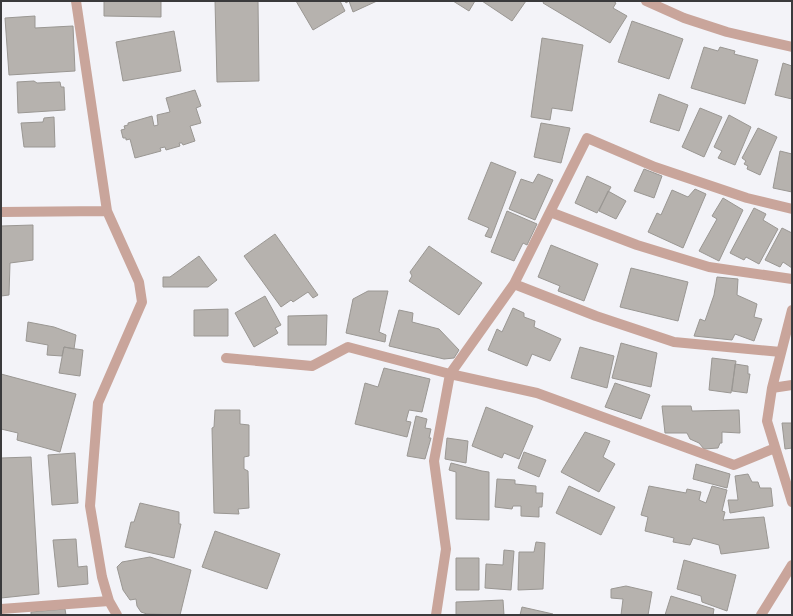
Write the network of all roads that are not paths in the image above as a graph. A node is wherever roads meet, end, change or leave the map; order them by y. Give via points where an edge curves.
1 (76, 1) edge
2 (646, 1) edge
3 (792, 46) edge
4 (792, 209) edge
5 (107, 211) junction
6 (1, 212) edge
7 (550, 212) junction
8 (792, 278) edge
9 (514, 284) junction
10 (792, 310) edge
11 (781, 352) junction
12 (226, 358) dead end
13 (450, 374) junction
14 (792, 385) edge
15 (772, 388) junction
16 (775, 448) junction
17 (792, 502) edge
18 (792, 565) edge
19 (110, 601) junction
20 (1, 609) edge
21 (117, 615) edge
22 (436, 615) edge
23 (761, 615) edge

1 - 5 street
2 - 3 street via 684,18 727,32
4 - 7 street via 747,198 655,167 587,138
5 - 6 street
5 - 19 street via 139,282 142,302 98,404 90,506 102,577
7 - 8 street via 637,245 709,267
7 - 9 street
9 - 11 street via 596,316 674,342
9 - 13 street
10 - 11 street
11 - 15 street
12 - 13 street via 312,366 348,347
13 - 16 street via 537,393 734,465
13 - 22 street via 434,461 446,549
14 - 15 street
15 - 16 street via 767,421
16 - 17 street
18 - 23 street
19 - 20 street
19 - 21 street

